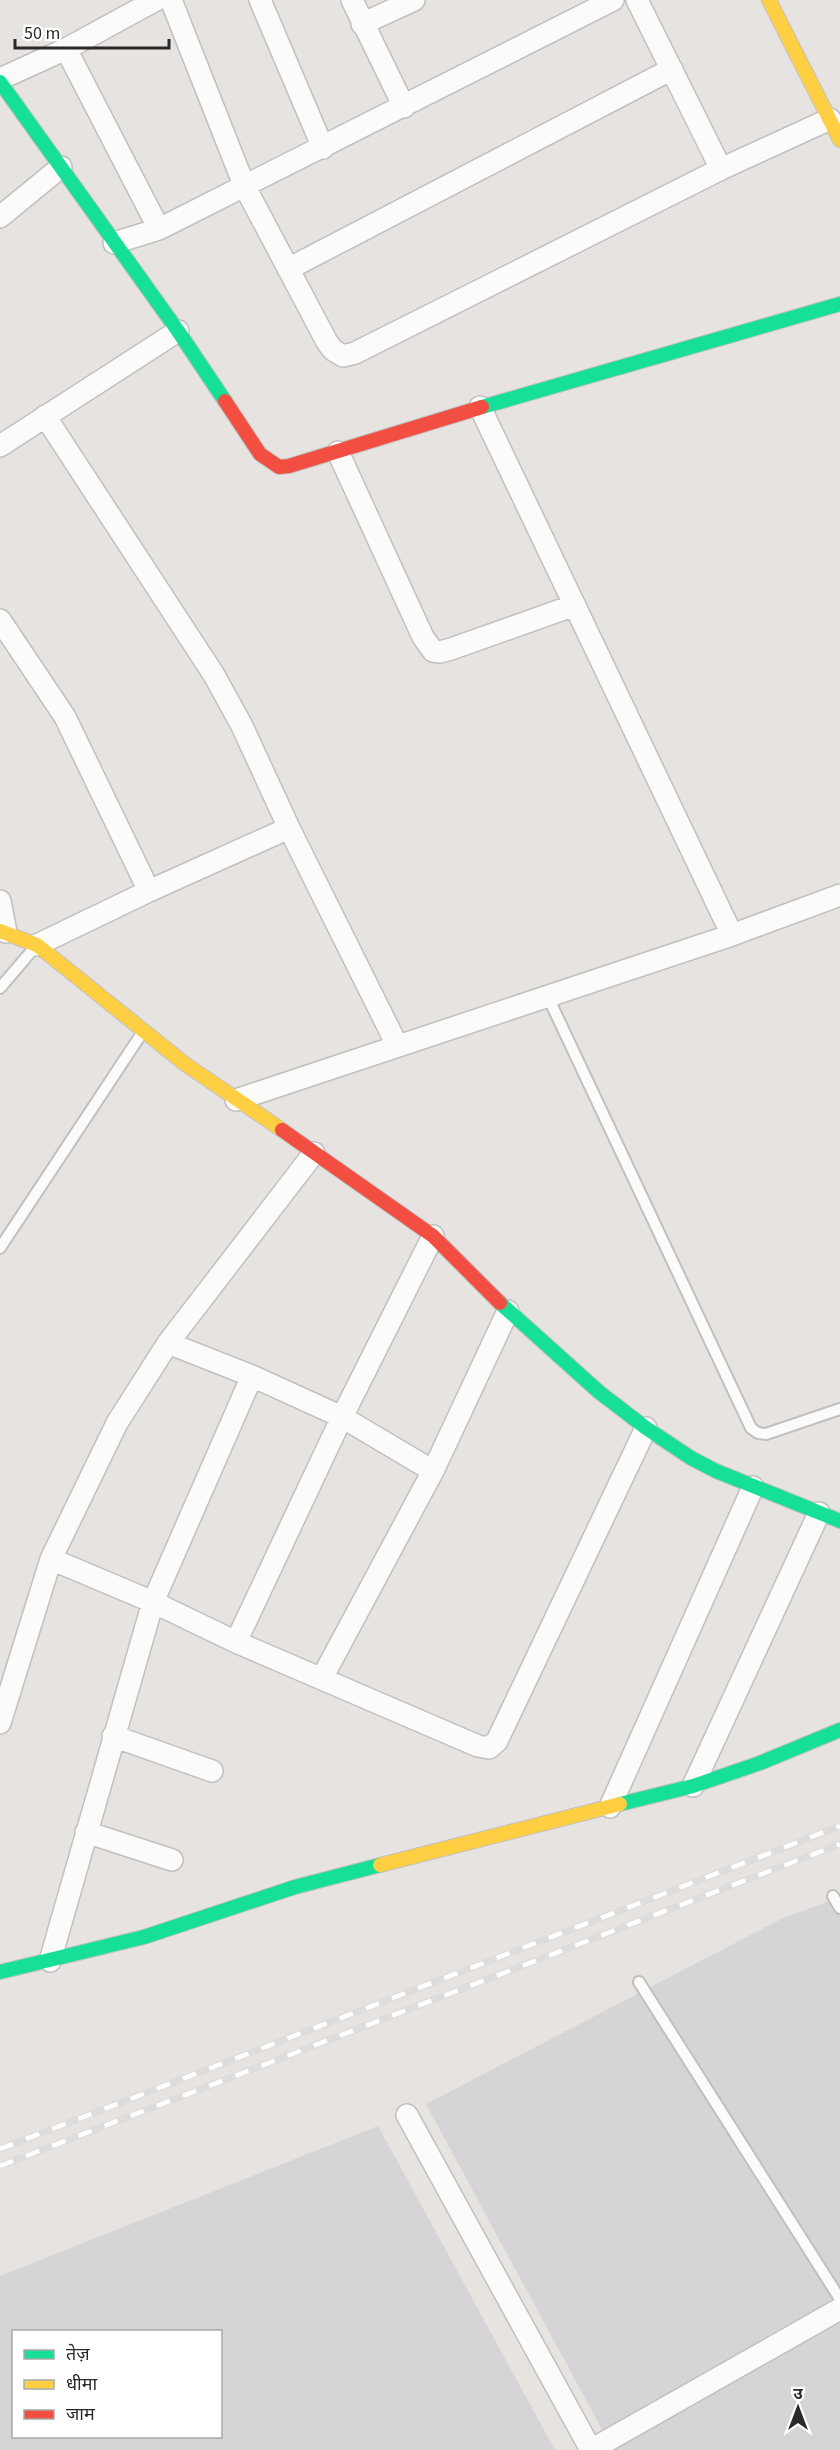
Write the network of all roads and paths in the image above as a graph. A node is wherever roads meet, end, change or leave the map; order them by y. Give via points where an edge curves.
1 (156, 0) edge
2 (171, 0) edge
3 (260, 0) edge
4 (352, 0) edge
5 (414, 0) edge
6 (613, 0) edge
7 (638, 0) edge
8 (769, 0) edge
9 (362, 24) junction
10 (66, 49) junction
11 (672, 69) junction
12 (0, 80) edge
13 (404, 107) junction
14 (830, 119) junction
15 (840, 140) edge
16 (323, 148) junction
17 (61, 167) junction
18 (721, 169) junction
19 (244, 185) junction
20 (0, 217) edge
21 (159, 229) junction
22 (114, 243) junction
23 (288, 269) junction
24 (840, 304) edge
25 (178, 331) junction
26 (480, 407) junction
27 (45, 416) junction
28 (0, 446) edge
29 (339, 452) junction
30 (575, 605) junction
31 (0, 620) edge
32 (289, 828) junction
33 (149, 891) junction
34 (840, 895) edge
35 (0, 901) edge
36 (3, 931) edge
37 (732, 935) junction
38 (37, 945) junction
39 (0, 988) edge
40 (546, 995) junction
41 (144, 1031) junction
42 (397, 1045) junction
43 (236, 1100) junction
44 (314, 1153) junction
45 (433, 1236) junction
46 (0, 1248) edge
47 (508, 1311) junction
48 (168, 1343) junction
49 (252, 1376) junction
50 (840, 1409) edge
51 (342, 1417) junction
52 (646, 1428) junction
53 (433, 1471) junction
54 (753, 1487) junction
55 (819, 1513) junction
56 (840, 1521) edge
57 (51, 1559) junction
58 (153, 1602) junction
59 (236, 1642) junction
60 (8, 1668) edge
61 (322, 1678) junction
62 (0, 1723) edge
63 (840, 1730) edge
64 (113, 1736) junction
65 (212, 1771) dead end
66 (693, 1786) junction
67 (610, 1807) junction
68 (86, 1832) junction
69 (172, 1860) dead end
70 (833, 1896) dead end
71 (840, 1908) edge
72 (50, 1961) junction
73 (0, 1972) edge
74 (639, 1982) dead end
75 (407, 2115) dead end
76 (840, 2300) edge
77 (840, 2309) edge
78 (591, 2450) edge

1 - 10 street
2 - 19 street
3 - 16 street
4 - 9 street
5 - 9 street
6 - 13 street
7 - 11 street
8 - 14 street
9 - 13 street
10 - 12 street
10 - 21 street
11 - 18 street
11 - 23 street
12 - 17 street
13 - 16 street
14 - 15 street
14 - 18 street
16 - 19 street
17 - 20 street
17 - 22 street
18 - 23 street via 347,355 330,346
19 - 21 street
19 - 23 street
21 - 22 street
22 - 25 street
24 - 26 street
25 - 27 street
25 - 29 street via 269,462 289,466
26 - 29 street
26 - 30 street
27 - 28 street
27 - 32 street via 213,675 242,726
29 - 30 street via 423,637 433,651 440,652
30 - 37 street
31 - 33 street via 65,717
32 - 33 street
32 - 42 street
33 - 38 street
34 - 37 street
35 - 36 street
36 - 38 street
37 - 40 street
38 - 39 lane
38 - 41 street
40 - 42 street
40 - 50 lane via 751,1428 766,1434
41 - 43 street
41 - 46 lane
42 - 43 street
43 - 44 street
44 - 45 street
44 - 48 street
45 - 47 street
45 - 51 street
47 - 52 street
47 - 53 street
48 - 49 street
48 - 57 street via 117,1423
49 - 51 street
49 - 58 street
51 - 53 street
51 - 59 street
52 - 54 street via 691,1458
52 - 61 street via 494,1745 477,1746
53 - 61 street
54 - 55 street
54 - 67 street
55 - 56 street
55 - 66 street
57 - 58 street
57 - 60 street
58 - 59 street
58 - 64 street
59 - 61 street
60 - 62 street
63 - 66 street
64 - 65 street
64 - 68 street
66 - 67 street
67 - 72 street via 295,1887 144,1937
68 - 69 street
68 - 72 street
70 - 71 lane
72 - 73 street
74 - 76 lane
75 - 78 street
77 - 78 street

